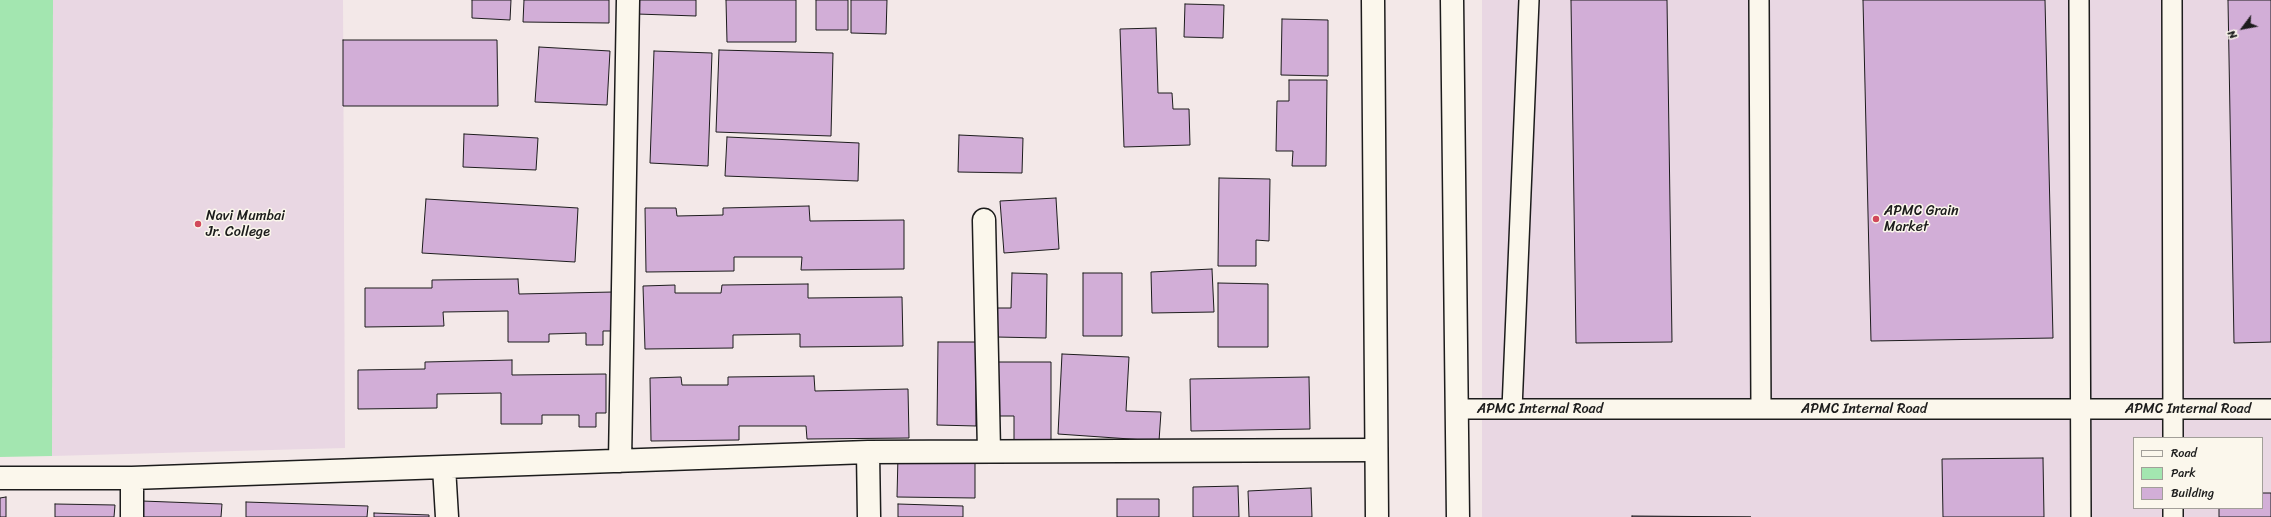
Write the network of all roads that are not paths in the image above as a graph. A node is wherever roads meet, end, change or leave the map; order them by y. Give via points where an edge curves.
1 (628, 0) edge
2 (1373, 0) edge
3 (1452, 0) edge
4 (1529, 0) edge
5 (1759, 0) edge
6 (2079, 0) edge
7 (2172, 0) edge
8 (984, 220) dead end
9 (1457, 409) junction
10 (1512, 409) junction
11 (1761, 409) junction
12 (2080, 409) junction
13 (2173, 409) junction
14 (2271, 409) edge
15 (2173, 437) edge
16 (1376, 450) junction
17 (868, 452) junction
18 (990, 452) junction
19 (620, 461) junction
20 (444, 467) junction
21 (0, 478) edge
22 (132, 478) junction
23 (132, 517) edge
24 (447, 517) edge
25 (869, 517) edge
26 (1376, 517) edge
27 (1458, 517) edge
28 (2081, 517) edge

1 - 19 street
2 - 16 street
3 - 9 street
4 - 10 lane
5 - 11 lane
6 - 12 lane
7 - 13 lane
8 - 18 street
9 - 10 lane, APMC Internal Road
9 - 27 street
10 - 11 lane, APMC Internal Road
11 - 12 lane, APMC Internal Road
12 - 13 lane, APMC Internal Road
12 - 28 lane
13 - 14 lane, APMC Internal Road
13 - 15 lane
16 - 18 street
16 - 26 street
17 - 18 street
17 - 19 street
17 - 25 street
19 - 20 street
20 - 22 street
20 - 24 street
21 - 22 street
22 - 23 street

